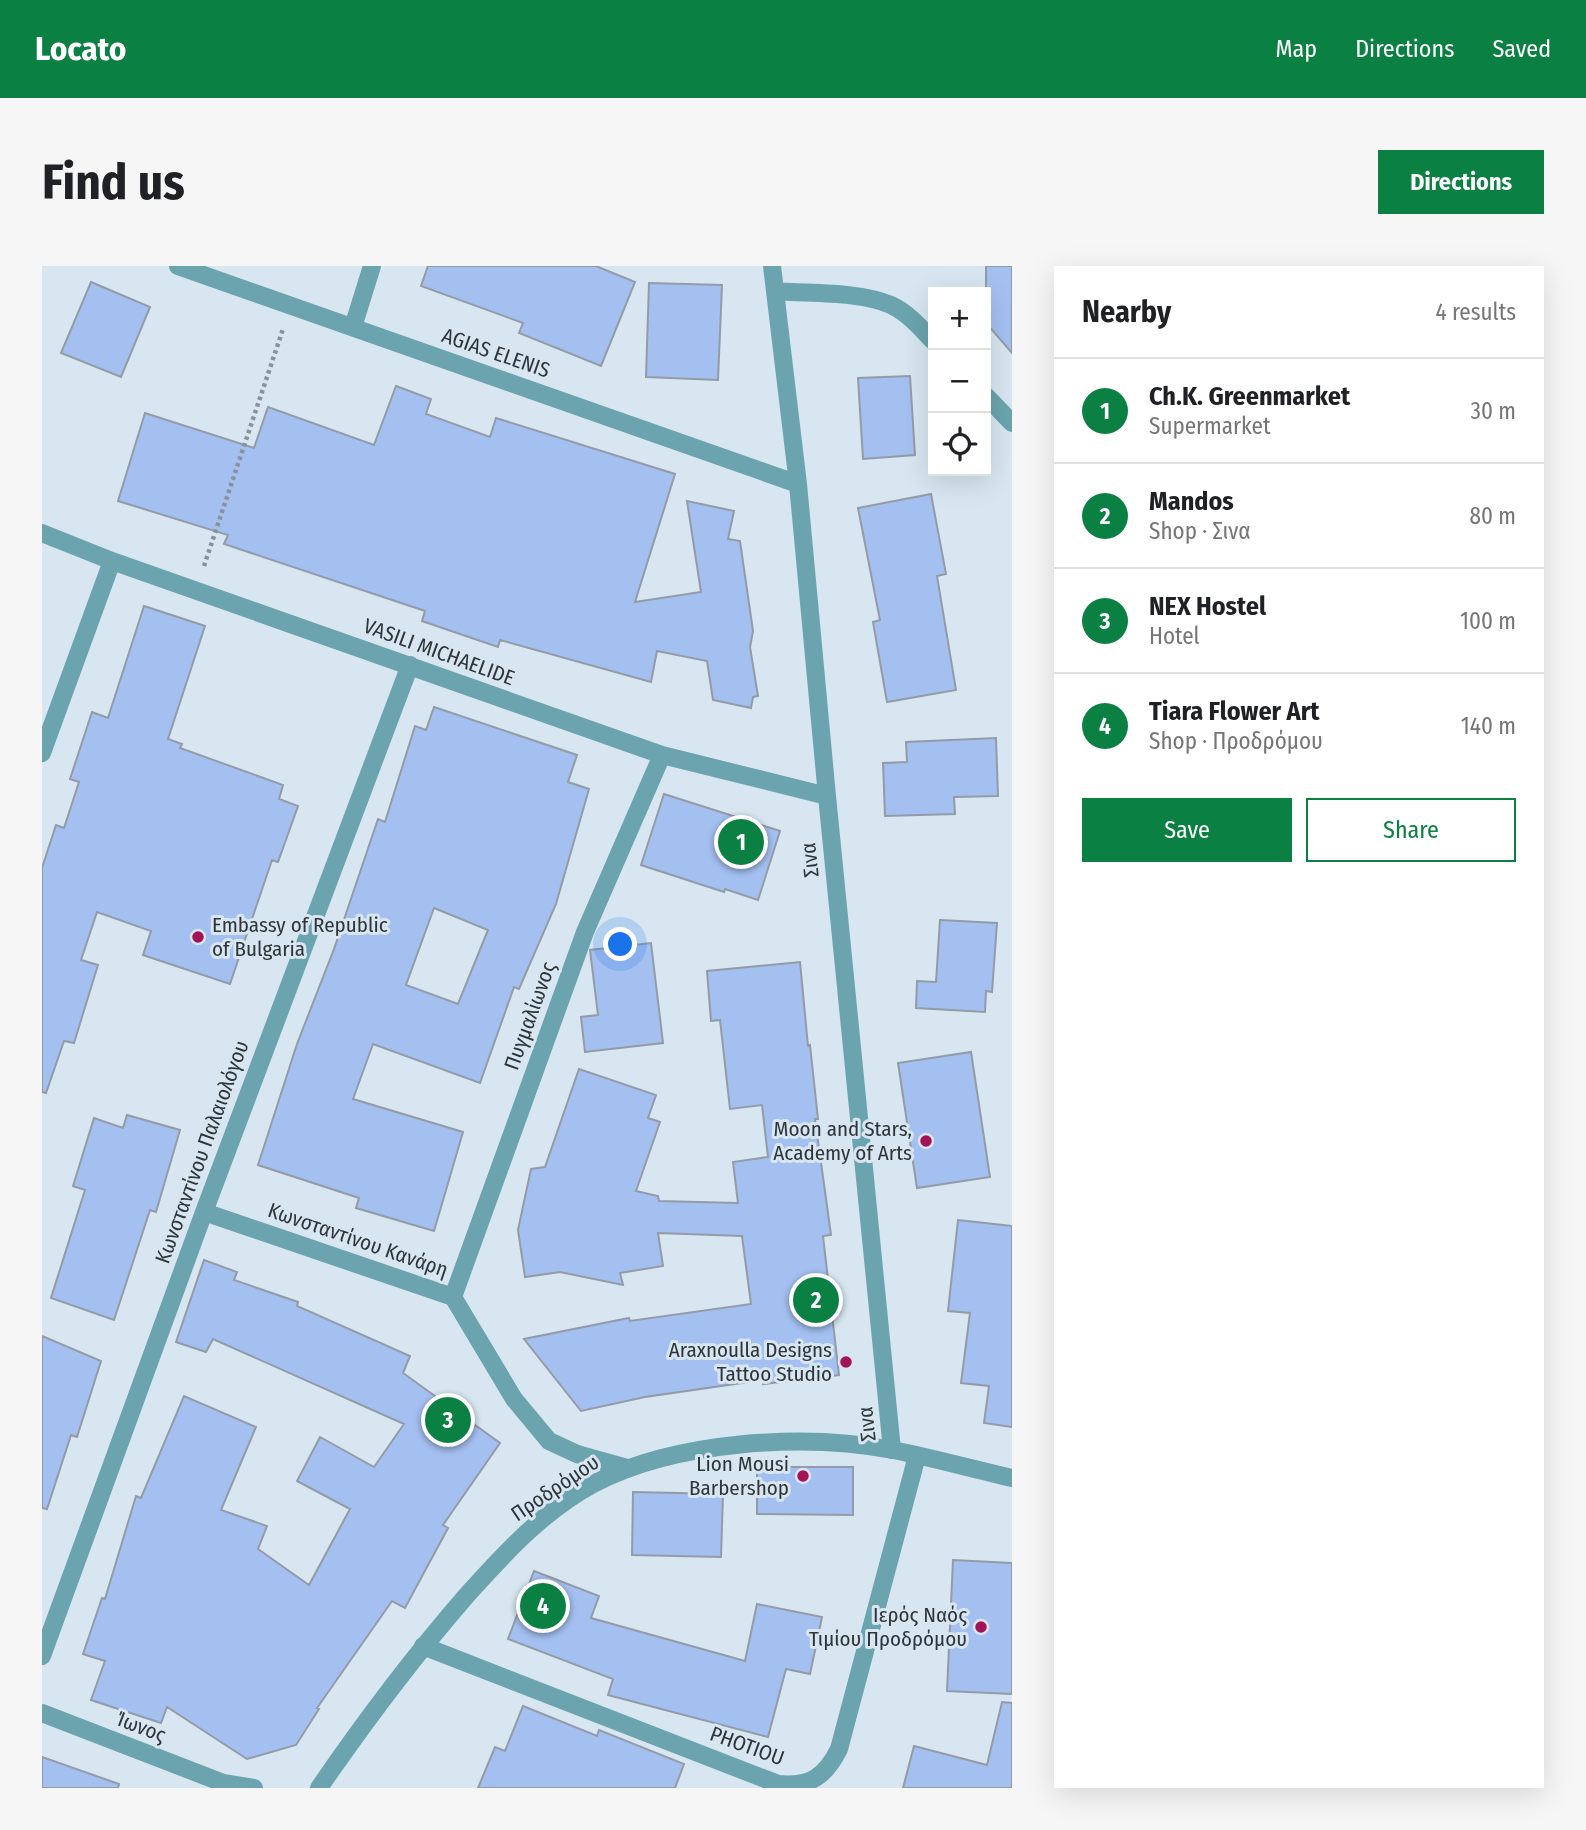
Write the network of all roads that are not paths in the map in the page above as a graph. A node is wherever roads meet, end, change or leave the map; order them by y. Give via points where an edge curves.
1 (178, 266) edge
2 (372, 266) edge
3 (772, 266) edge
4 (775, 291) junction
5 (354, 327) junction
6 (928, 336) edge
7 (991, 401) edge
8 (1012, 423) edge
9 (798, 484) junction
10 (42, 533) edge
11 (112, 561) junction
12 (410, 665) junction
13 (42, 753) edge
14 (662, 755) junction
15 (827, 796) junction
16 (204, 1212) junction
17 (453, 1297) junction
18 (892, 1450) junction
19 (917, 1456) junction
20 (627, 1468) junction
21 (1012, 1478) edge
22 (423, 1646) junction
23 (42, 1656) edge
24 (42, 1713) edge
25 (224, 1786) edge
26 (314, 1787) edge
27 (254, 1788) edge

1 - 5 street, AGIAS ELENIS
2 - 5 street
3 - 4 street, Σινα
4 - 6 street via 876,300 894,306
4 - 9 street, Σινα
5 - 9 street, AGIAS ELENIS
7 - 8 street
9 - 15 street, Σινα
10 - 11 street, VASILI MICHAELIDE
11 - 12 street, VASILI MICHAELIDE
11 - 13 street
12 - 14 street, VASILI MICHAELIDE
12 - 16 street, Κωνσταντίνου Παλαιολόγου
14 - 15 street, VASILI MICHAELIDE
14 - 17 street, Πυγμαλίωνος via 584,932
15 - 18 street, Σινα
16 - 17 street, Κωνσταντίνου Κανάρη
16 - 23 street, Κωνσταντίνου Παλαιολόγου
17 - 20 street, Κωνσταντίνου Κανάρη via 514,1399 550,1441
18 - 19 street, Προδρόμου
18 - 20 street, Προδρόμου via 829,1443 723,1446
19 - 21 street, Προδρόμου
19 - 22 street, PHOTIOU via 839,1749 824,1774 811,1780 778,1784
20 - 22 street, Προδρόμου via 591,1485 513,1543
22 - 26 street, Προδρόμου
24 - 25 street, Ίωνος
25 - 27 street, Ίωνος

